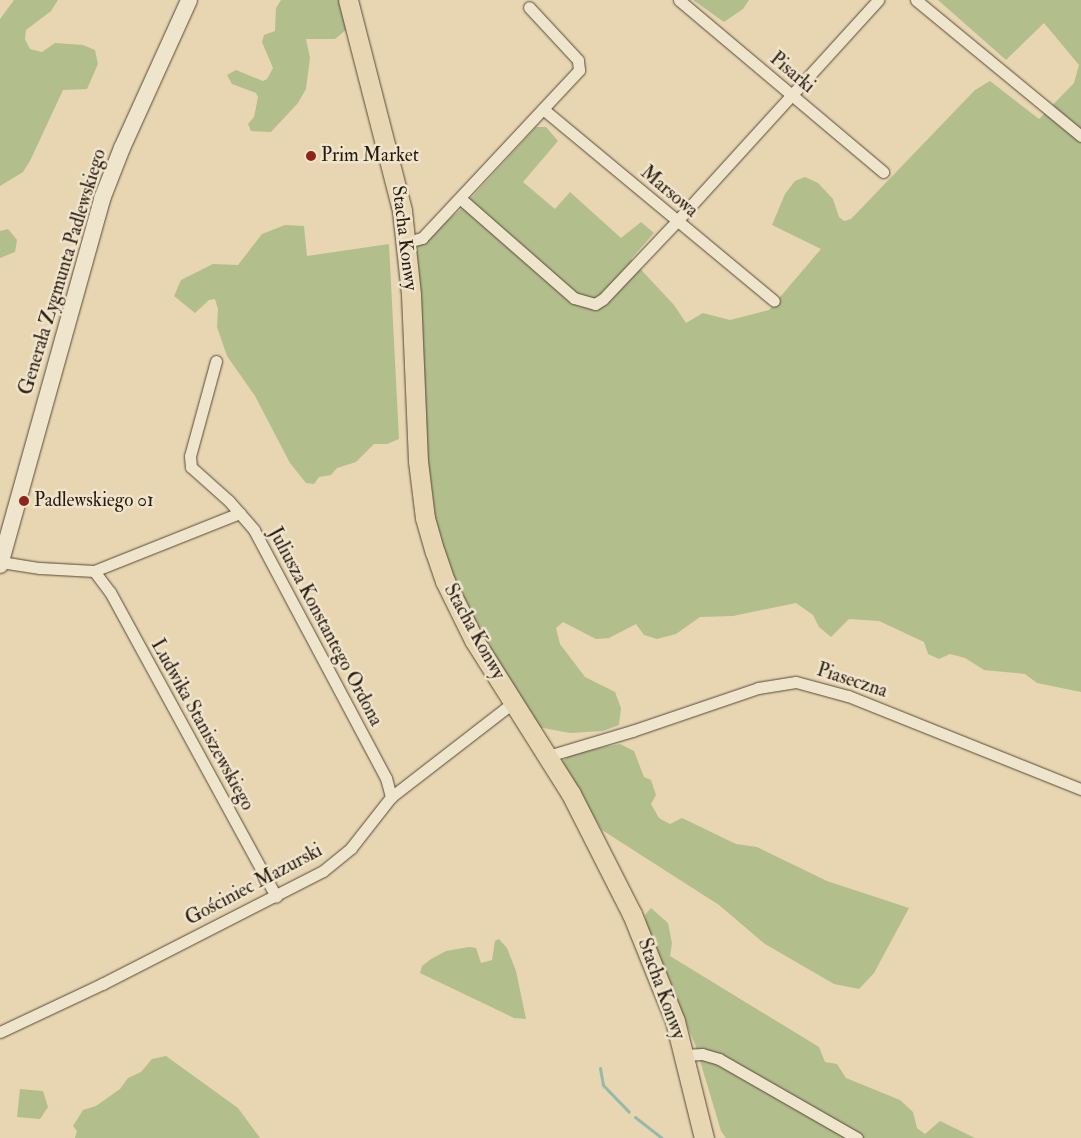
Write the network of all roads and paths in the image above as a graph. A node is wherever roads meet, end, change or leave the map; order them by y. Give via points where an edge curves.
1 (189, 0) edge
2 (348, 0) edge
3 (679, 0) edge
4 (878, 0) edge
5 (916, 0) edge
6 (529, 7) dead end
7 (792, 95) junction
8 (543, 109) junction
9 (1081, 136) edge
10 (883, 172) dead end
11 (461, 199) junction
12 (677, 221) junction
13 (407, 242) junction
14 (774, 301) dead end
15 (216, 361) dead end
16 (240, 513) junction
17 (0, 563) edge
18 (94, 571) junction
19 (514, 702) junction
20 (548, 756) junction
21 (1081, 789) edge
22 (391, 797) junction
23 (276, 897) junction
24 (0, 1032) edge
25 (684, 1055) junction
26 (704, 1138) edge
27 (857, 1138) edge

1 - 17 street, Generała Zygmunta Padlewskiego via 102,199
2 - 13 main road, Stacha Konwy via 396,177
3 - 7 street, Pisarki
4 - 7 street
5 - 9 street
6 - 8 street via 580,62 576,75
7 - 10 street, Pisarki
7 - 12 street
8 - 11 street
8 - 12 street, Marsowa
11 - 12 street via 574,298 586,304 603,299
11 - 13 street via 422,238
12 - 14 street, Marsowa
13 - 19 main road, Stacha Konwy via 418,461 426,518 445,581 457,608
15 - 16 street, Juliusza Konstantego Ordona via 190,461 197,475
16 - 18 street
16 - 22 street, Juliusza Konstantego Ordona via 254,530 296,604 386,778
17 - 18 street
18 - 23 street, Ludwika Staniszewskiego via 110,592
19 - 20 main road, Stacha Konwy
19 - 22 street, Gościniec Mazurski
20 - 21 street, Piaseczna via 758,688 796,682 848,696
20 - 25 main road, Stacha Konwy via 593,833 632,914 666,994
22 - 23 street, Gościniec Mazurski via 386,808 344,855
23 - 24 street, Gościniec Mazurski
25 - 26 main road, Stacha Konwy
25 - 27 street via 702,1054 719,1059

